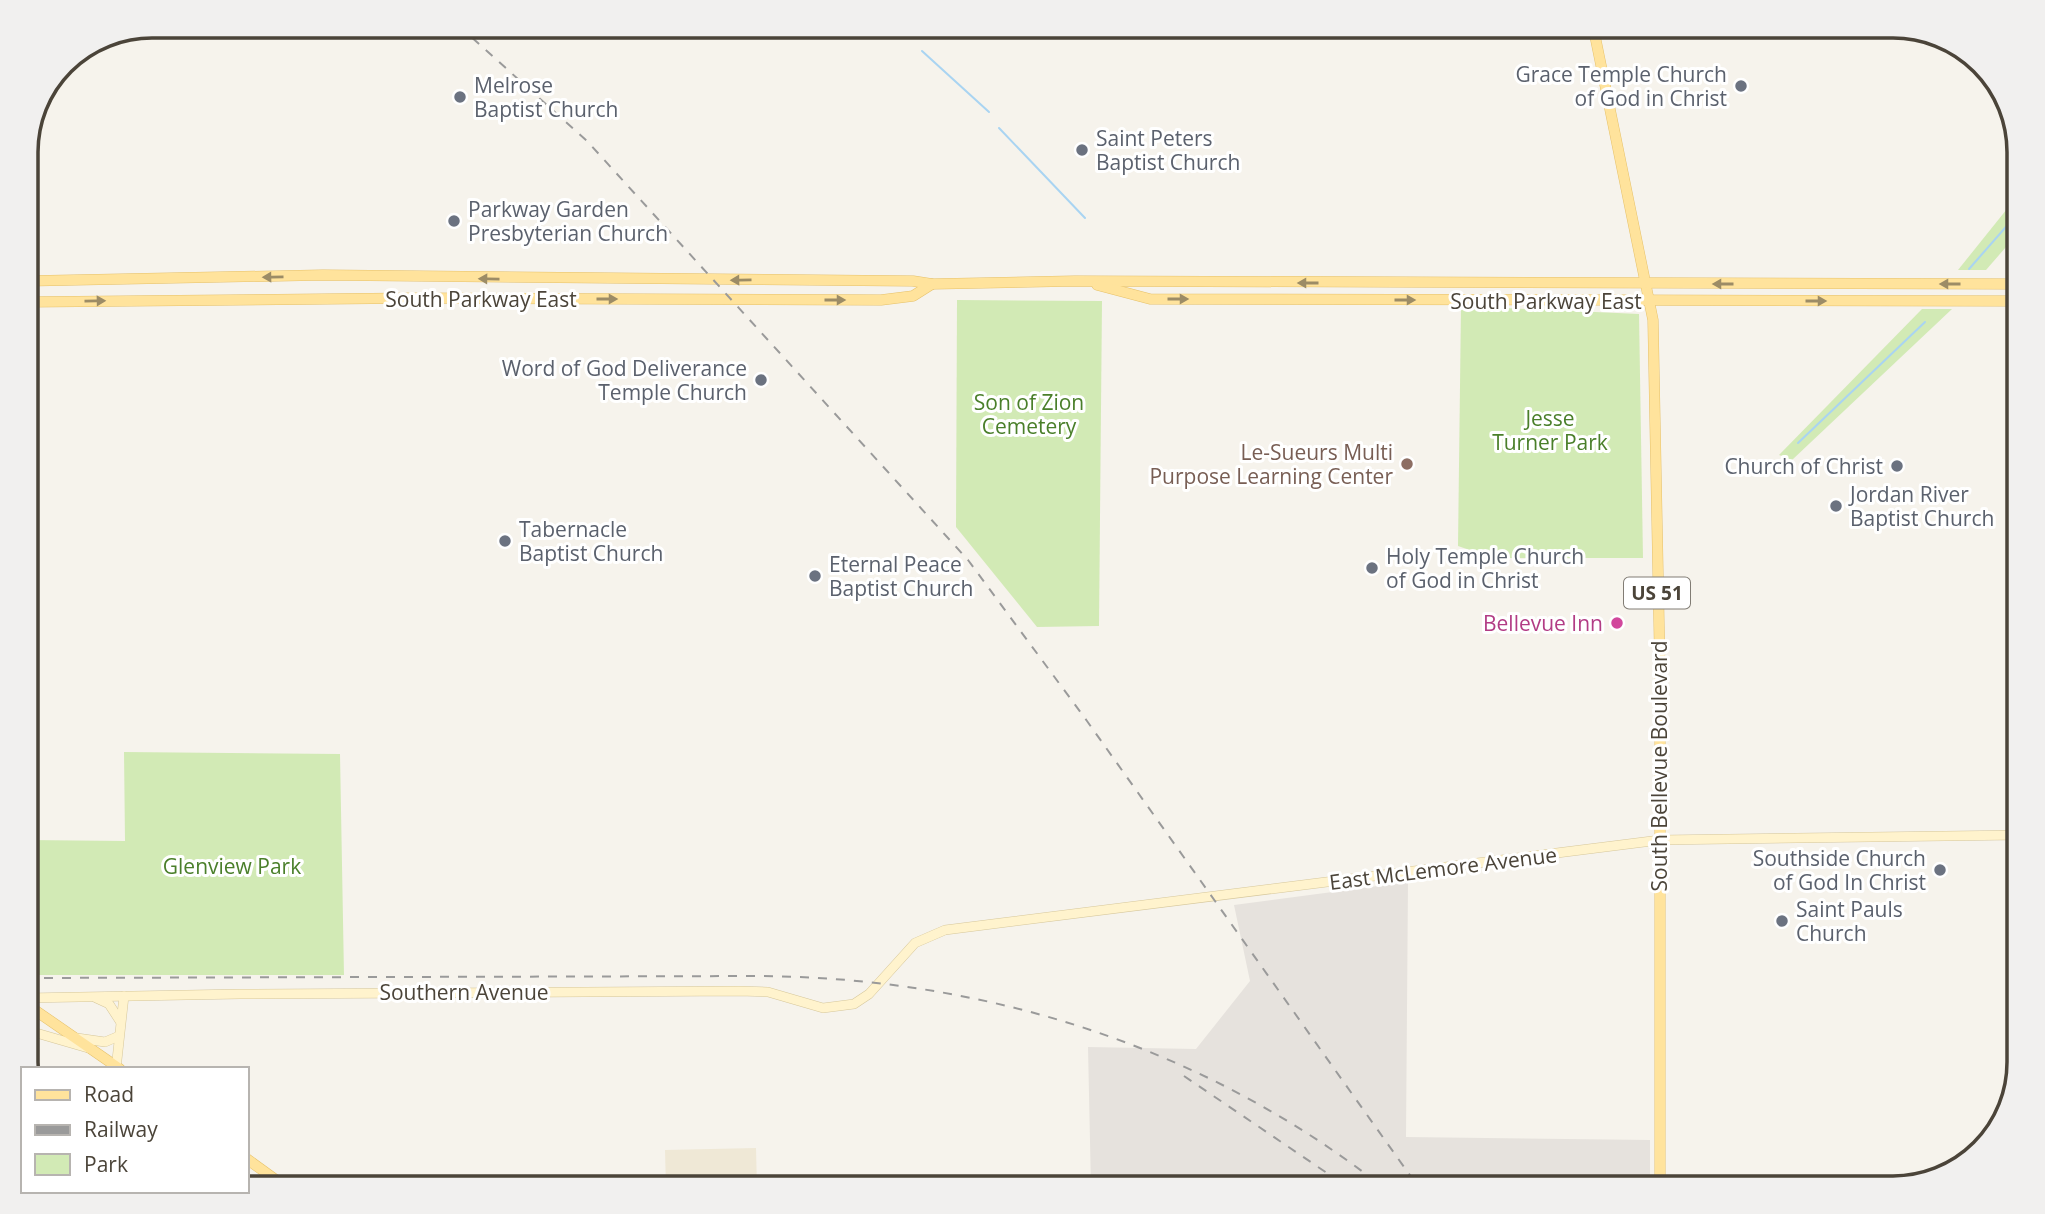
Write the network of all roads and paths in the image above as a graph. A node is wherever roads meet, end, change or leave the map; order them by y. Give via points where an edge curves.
1 (1595, 38) edge
2 (39, 281) edge
3 (1076, 281) junction
4 (932, 284) junction
5 (2006, 284) edge
6 (1646, 285) junction
7 (2006, 301) edge
8 (39, 302) edge
9 (1649, 302) junction
10 (2007, 835) edge
11 (1660, 840) junction
12 (886, 974) joint
13 (124, 996) junction
14 (94, 997) junction
15 (39, 998) edge
16 (39, 1013) edge
17 (121, 1024) junction
18 (39, 1034) edge
19 (119, 1036) junction
20 (72, 1037) junction
21 (88, 1048) junction
22 (116, 1067) edge
23 (117, 1067) edge
24 (248, 1160) edge
25 (270, 1176) edge
26 (1660, 1176) edge

1 - 6 main road, US 51
4 -> 2 main road, South Parkway East via 323,275
3 - 4 main road, South Parkway East
6 -> 3 main road, South Parkway East
3 -> 9 main road, South Parkway East via 1150,299
8 -> 4 main road, South Parkway East via 881,300 913,296
5 -> 6 main road, South Parkway East
6 - 9 main road, US 51
9 -> 7 main road, South Parkway East
9 - 11 main road, South Bellevue Boulevard / US 51 via 1653,320
10 - 11 main road, East McLemore Avenue
11 - 12 main road, East McLemore Avenue via 945,930 915,943
11 - 26 main road, South Bellevue Boulevard / US 51
12 - 13 main road, Southern Avenue via 869,994 838,1008 768,992 739,991
13 - 14 main road, Southern Avenue
13 - 17 main road
14 - 15 main road, Southern Avenue
14 - 17 main road via 109,1004
16 - 20 main road
17 - 19 main road
18 - 21 main road
19 - 20 main road via 95,1042
19 - 23 main road
20 - 21 main road
21 - 22 main road
24 - 25 main road

